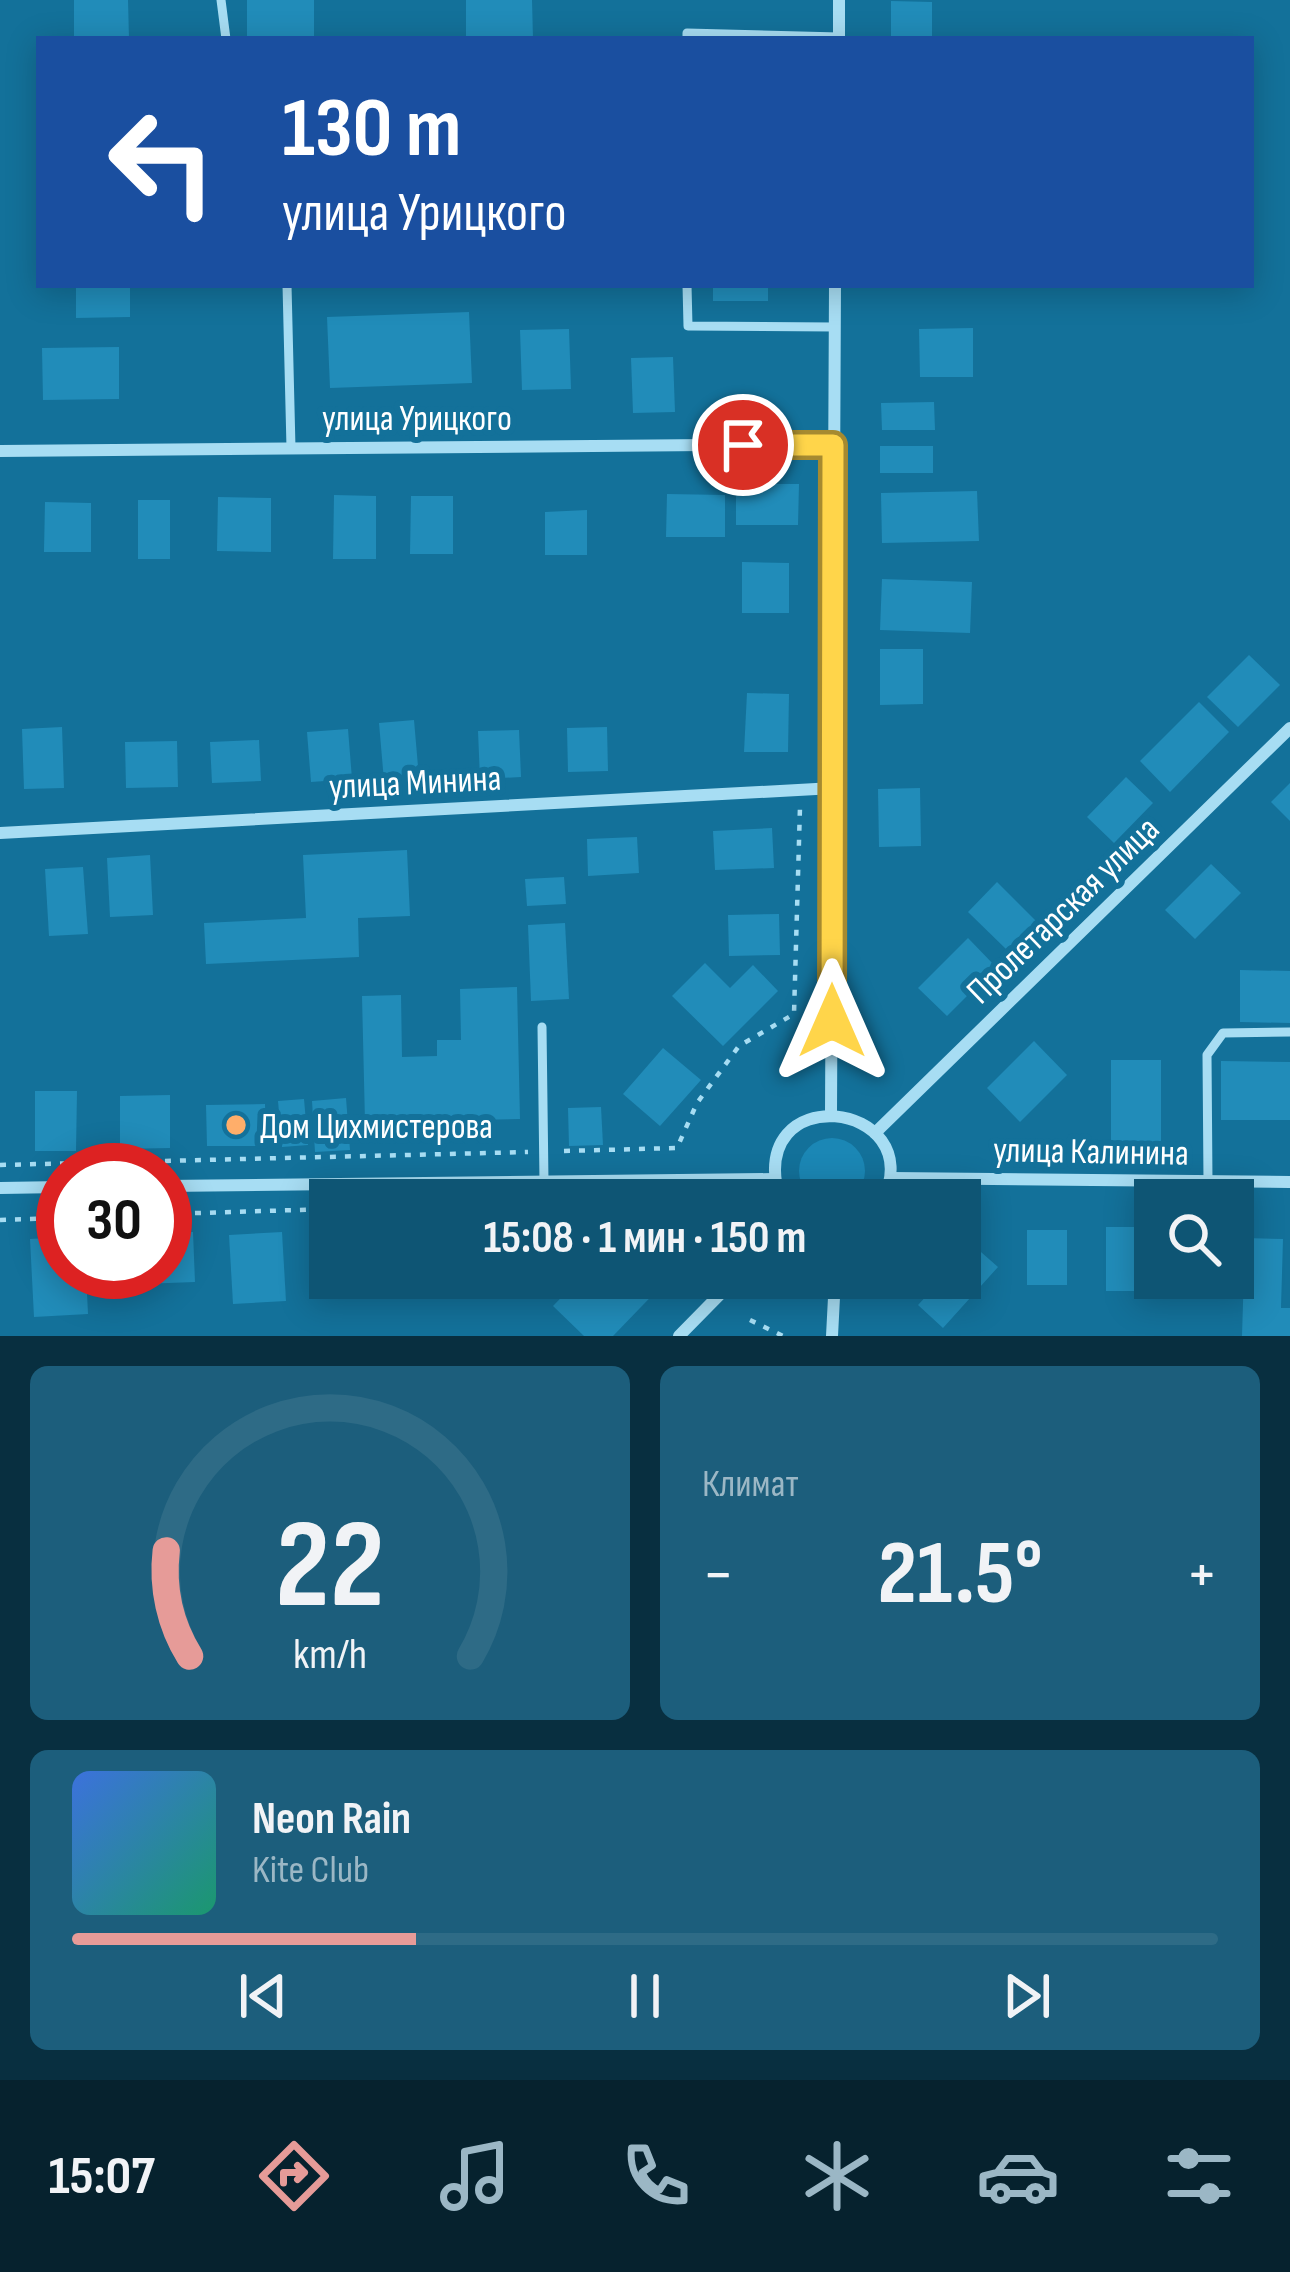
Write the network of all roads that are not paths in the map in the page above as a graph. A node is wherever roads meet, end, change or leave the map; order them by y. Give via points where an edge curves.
1 (221, 0) edge
2 (839, 0) edge
3 (226, 36) edge
4 (687, 36) edge
5 (778, 36) edge
6 (839, 36) edge
7 (286, 288) edge
8 (688, 288) edge
9 (835, 288) edge
10 (834, 327) junction
11 (833, 445) junction
12 (291, 448) junction
13 (0, 451) edge
14 (1290, 728) edge
15 (834, 788) junction
16 (0, 833) edge
17 (542, 1027) dead end
18 (1290, 1032) edge
19 (831, 1114) junction
20 (875, 1132) junction
21 (891, 1178) joint
22 (544, 1179) edge
23 (774, 1179) edge
24 (1208, 1179) edge
25 (1134, 1181) edge
26 (1254, 1182) edge
27 (1290, 1182) edge
28 (309, 1184) edge
29 (192, 1186) edge
30 (36, 1187) edge
31 (0, 1188) edge
32 (715, 1299) edge
33 (834, 1299) edge
34 (679, 1336) edge
35 (832, 1336) edge

1 - 3 lane
2 - 6 street
4 - 5 lane
7 - 12 lane
8 - 10 lane via 688,326
9 - 10 street
10 - 11 street
11 - 12 street, улица Урицкого
11 - 15 street
12 - 13 street, улица Урицкого
14 - 20 street, Пролетарская улица
15 - 16 street, улица Минина
15 - 19 street
17 - 22 lane
18 - 24 lane via 1223,1033 1208,1054
19 - 20 street
19 - 23 street via 782,1141
20 - 21 street
21 - 25 street, улица Калинина
26 - 27 street, улица Калинина
28 - 29 street
30 - 31 street
32 - 34 street
33 - 35 street

